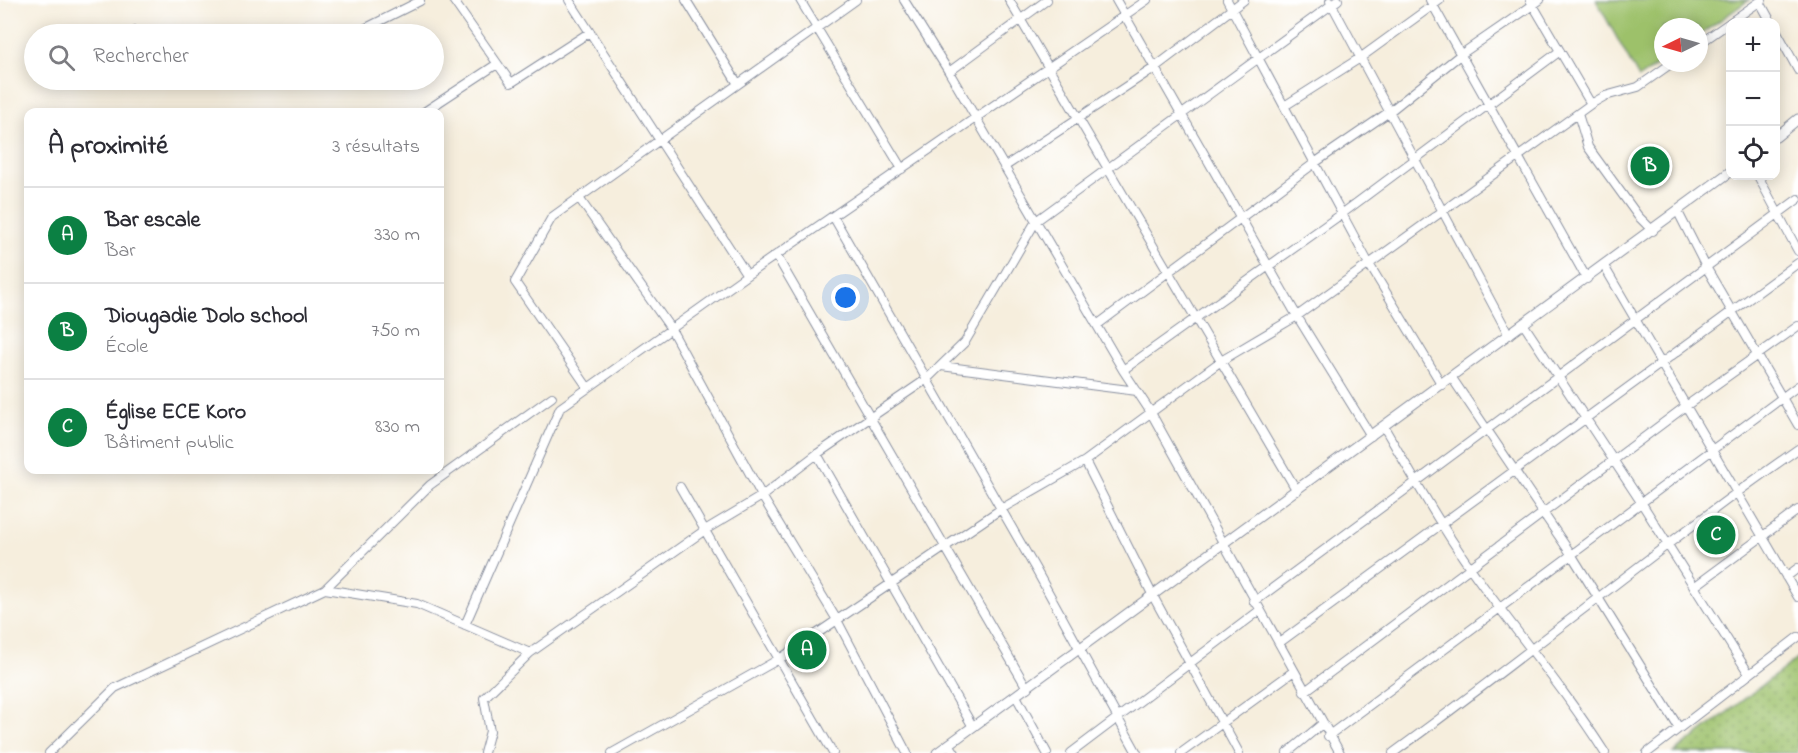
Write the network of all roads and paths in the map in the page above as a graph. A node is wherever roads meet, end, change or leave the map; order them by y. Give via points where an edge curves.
1 (453, 0) edge
2 (569, 0) edge
3 (686, 0) edge
4 (800, 0) edge
5 (855, 0) edge
6 (904, 0) edge
7 (1009, 0) edge
8 (1047, 0) edge
9 (1116, 0) edge
10 (1147, 0) edge
11 (1227, 0) edge
12 (1244, 0) edge
13 (1540, 0) edge
14 (420, 1) edge
15 (1761, 1) edge
16 (1333, 2) edge
17 (1435, 2) edge
18 (1531, 2) edge
19 (1232, 9) junction
20 (1125, 16) junction
21 (1769, 18) edge
22 (1021, 19) junction
23 (374, 24) edge
24 (818, 27) junction
25 (590, 32) junction
26 (1780, 37) edge
27 (1708, 38) edge
28 (1560, 51) junction
29 (1460, 55) junction
30 (1258, 56) junction
31 (1360, 58) junction
32 (497, 64) junction
33 (1050, 68) junction
34 (1154, 68) junction
35 (1798, 69) edge
36 (949, 72) junction
37 (1659, 72) edge
38 (738, 84) junction
39 (1591, 104) junction
40 (1286, 105) junction
41 (1488, 106) junction
42 (430, 108) edge
43 (1389, 112) junction
44 (1183, 114) junction
45 (1578, 114) junction
46 (1078, 117) junction
47 (976, 118) junction
48 (1798, 119) edge
49 (1780, 134) edge
50 (659, 141) junction
51 (1517, 158) junction
52 (1414, 160) junction
53 (1316, 162) junction
54 (1004, 167) junction
55 (1108, 168) junction
56 (902, 169) junction
57 (1726, 175) edge
58 (1760, 180) edge
59 (579, 198) junction
60 (1798, 199) edge
61 (1442, 212) junction
62 (1678, 212) junction
63 (1343, 213) junction
64 (1779, 213) junction
65 (833, 216) junction
66 (1240, 218) junction
67 (1036, 221) junction
68 (1653, 231) junction
69 (1798, 251) edge
70 (776, 255) junction
71 (1798, 263) edge
72 (1369, 264) junction
73 (1604, 266) junction
74 (1268, 267) junction
75 (1706, 267) junction
76 (1169, 272) junction
77 (747, 275) junction
78 (1587, 279) junction
79 (1734, 310) junction
80 (1297, 316) junction
81 (1196, 319) junction
82 (1635, 319) junction
83 (1096, 325) junction
84 (1524, 325) junction
85 (1798, 327) edge
86 (671, 329) junction
87 (1509, 336) junction
88 (1759, 356) junction
89 (1221, 361) junction
90 (1662, 364) junction
91 (941, 366) junction
92 (1123, 370) junction
93 (1556, 376) junction
94 (1452, 378) junction
95 (927, 379) junction
96 (1442, 385) junction
97 (1798, 386) edge
98 (588, 388) junction
99 (1137, 391) junction
100 (552, 397) dead end
101 (1783, 398) junction
102 (1686, 405) junction
103 (1150, 411) junction
104 (870, 417) junction
105 (1585, 420) junction
106 (1798, 425) edge
107 (1384, 427) junction
108 (1485, 429) junction
109 (1371, 436) junction
110 (1711, 449) junction
111 (1798, 449) edge
112 (817, 454) junction
113 (1612, 460) junction
114 (1085, 461) junction
115 (1514, 472) junction
116 (1417, 484) junction
117 (680, 487) dead end
118 (1297, 491) junction
119 (1736, 492) junction
120 (762, 496) junction
121 (1641, 502) junction
122 (1001, 509) junction
123 (1798, 510) edge
124 (1542, 513) junction
125 (1442, 525) junction
126 (705, 530) junction
127 (1762, 537) junction
128 (1224, 544) junction
129 (1668, 544) junction
130 (945, 547) junction
131 (1571, 554) junction
132 (1798, 568) edge
133 (1471, 569) junction
134 (1786, 577) junction
135 (891, 583) junction
136 (1694, 587) junction
137 (326, 589) junction
138 (1153, 596) junction
139 (1798, 597) edge
140 (1599, 598) junction
141 (1254, 602) junction
142 (1499, 608) junction
143 (1259, 611) junction
144 (837, 620) junction
145 (465, 625) junction
146 (1798, 637) edge
147 (1279, 644) junction
148 (1532, 650) junction
149 (1078, 651) junction
150 (530, 653) junction
151 (781, 658) junction
152 (1190, 664) junction
153 (1294, 671) junction
154 (1749, 675) junction
155 (1027, 688) junction
156 (1304, 692) junction
157 (1016, 696) junction
158 (1117, 719) junction
159 (1222, 723) junction
160 (1322, 724) junction
161 (973, 727) junction
162 (1679, 728) junction
163 (1328, 736) junction
164 (950, 744) junction
165 (49, 753) edge
166 (484, 753) edge
167 (612, 753) edge
168 (833, 753) edge
169 (907, 753) edge
170 (937, 753) edge
171 (955, 753) edge
172 (1047, 753) edge
173 (1071, 753) edge
174 (1137, 753) edge
175 (1181, 753) edge
176 (1239, 753) edge
177 (1287, 753) edge
178 (1340, 753) edge
179 (1393, 753) edge
180 (1603, 753) edge
181 (1647, 753) edge

1 - 32 street
2 - 25 street
3 - 38 street
4 - 24 street
5 - 24 street
6 - 36 street
7 - 22 street
8 - 22 street
9 - 20 street
10 - 20 street
11 - 19 street
12 - 19 street
13 - 18 street
14 - 23 street
15 - 21 street
15 - 27 street
16 - 30 street
16 - 31 street
17 - 29 street
17 - 31 street
18 - 28 street
18 - 29 street
19 - 30 street
19 - 34 street
20 - 33 street
20 - 34 street
22 - 33 street
22 - 36 street
24 - 38 street
24 - 56 street
25 - 32 street via 510,83
25 - 50 street
26 - 35 street
28 - 39 street
28 - 41 street
29 - 41 street
29 - 43 street
30 - 40 street
30 - 44 street
31 - 40 street
31 - 43 street
32 - 42 street
33 - 46 street
33 - 47 street
34 - 44 street
34 - 46 street
36 - 47 street
37 - 39 street via 1638,87
38 - 50 street
39 - 45 street
40 - 53 street
41 - 51 street
41 - 52 street
43 - 52 street
43 - 53 street
44 - 55 street
44 - 66 street
45 - 51 street
45 - 68 street via 1588,147
46 - 54 street
46 - 55 street
47 - 54 street
47 - 56 street
48 - 49 street
50 - 59 street
50 - 77 street
51 - 61 street
51 - 78 street
52 - 61 street
52 - 63 street
53 - 63 street
53 - 66 street
54 - 67 street
55 - 67 street
55 - 76 street
56 - 65 street
57 - 62 street
58 - 64 street
59 - 86 street
59 - 98 street via 552,217 515,282
60 - 64 street
61 - 72 street
61 - 87 street
62 - 68 street
62 - 75 street
63 - 72 street
63 - 74 street
64 - 69 street
64 - 75 street
65 - 70 street
65 - 95 street
66 - 74 street
66 - 76 street
67 - 83 street
67 - 91 street via 965,342
68 - 73 street
70 - 77 street
70 - 104 street
71 - 79 street
72 - 80 street
72 - 96 street
73 - 78 street
73 - 82 street
74 - 80 street
74 - 81 street
75 - 79 street
75 - 82 street
76 - 81 street
76 - 83 street
77 - 86 street
78 - 84 street
79 - 88 street
79 - 90 street
80 - 89 street
80 - 109 street
81 - 89 street
81 - 92 street
82 - 90 street
82 - 93 street
83 - 92 street
84 - 87 street
84 - 93 street
85 - 88 street
86 - 98 street
86 - 120 street
87 - 94 street
88 - 101 street
88 - 102 street
89 - 103 street
89 - 118 street
90 - 102 street
90 - 105 street
91 - 95 street
91 - 99 street
92 - 99 street
93 - 105 street
93 - 108 street
94 - 96 street
94 - 108 street
95 - 104 street
95 - 122 street
96 - 107 street
97 - 101 street
98 - 145 street via 560,408
99 - 103 street
100 - 137 street via 429,485
101 - 106 street
101 - 110 street
102 - 110 street
102 - 113 street
103 - 114 street
103 - 128 street
104 - 112 street
104 - 130 street
105 - 113 street
105 - 115 street
107 - 109 street
107 - 116 street
108 - 115 street
108 - 116 street
109 - 118 street
110 - 119 street
110 - 121 street
111 - 119 street
112 - 120 street
112 - 135 street
113 - 121 street
113 - 124 street
114 - 122 street
114 - 138 street
115 - 124 street
115 - 125 street
116 - 125 street
116 - 141 street
117 - 126 street
118 - 128 street
119 - 127 street
119 - 129 street
120 - 126 street
120 - 144 street
121 - 129 street
121 - 131 street
122 - 130 street
122 - 149 street
123 - 127 street
124 - 131 street
124 - 133 street
125 - 133 street
125 - 147 street
126 - 150 street
126 - 151 street
127 - 134 street
127 - 136 street
128 - 138 street
128 - 141 street
129 - 136 street
129 - 140 street
130 - 135 street
130 - 155 street
131 - 140 street
131 - 142 street
132 - 134 street
133 - 142 street
133 - 156 street
134 - 139 street
135 - 144 street
135 - 161 street
136 - 154 street
137 - 145 street via 417,604
137 - 165 street via 115,688
138 - 149 street
138 - 152 street
140 - 148 street
140 - 162 street
141 - 143 street
142 - 148 street
142 - 163 street
143 - 147 street
143 - 152 street
144 - 151 street
144 - 169 street
145 - 150 street
146 - 154 street
147 - 153 street
148 - 179 street
148 - 180 street
149 - 155 street
149 - 158 street
150 - 166 street via 484,698 490,731
151 - 167 street
151 - 168 street
152 - 158 street
152 - 159 street
153 - 156 street
153 - 159 street
154 - 162 street
155 - 157 street
156 - 160 street
157 - 161 street
157 - 172 street
158 - 173 street
158 - 174 street
159 - 175 street
159 - 176 street
160 - 163 street
160 - 177 street
161 - 164 street
162 - 181 street
163 - 178 street
164 - 170 street
164 - 171 street

